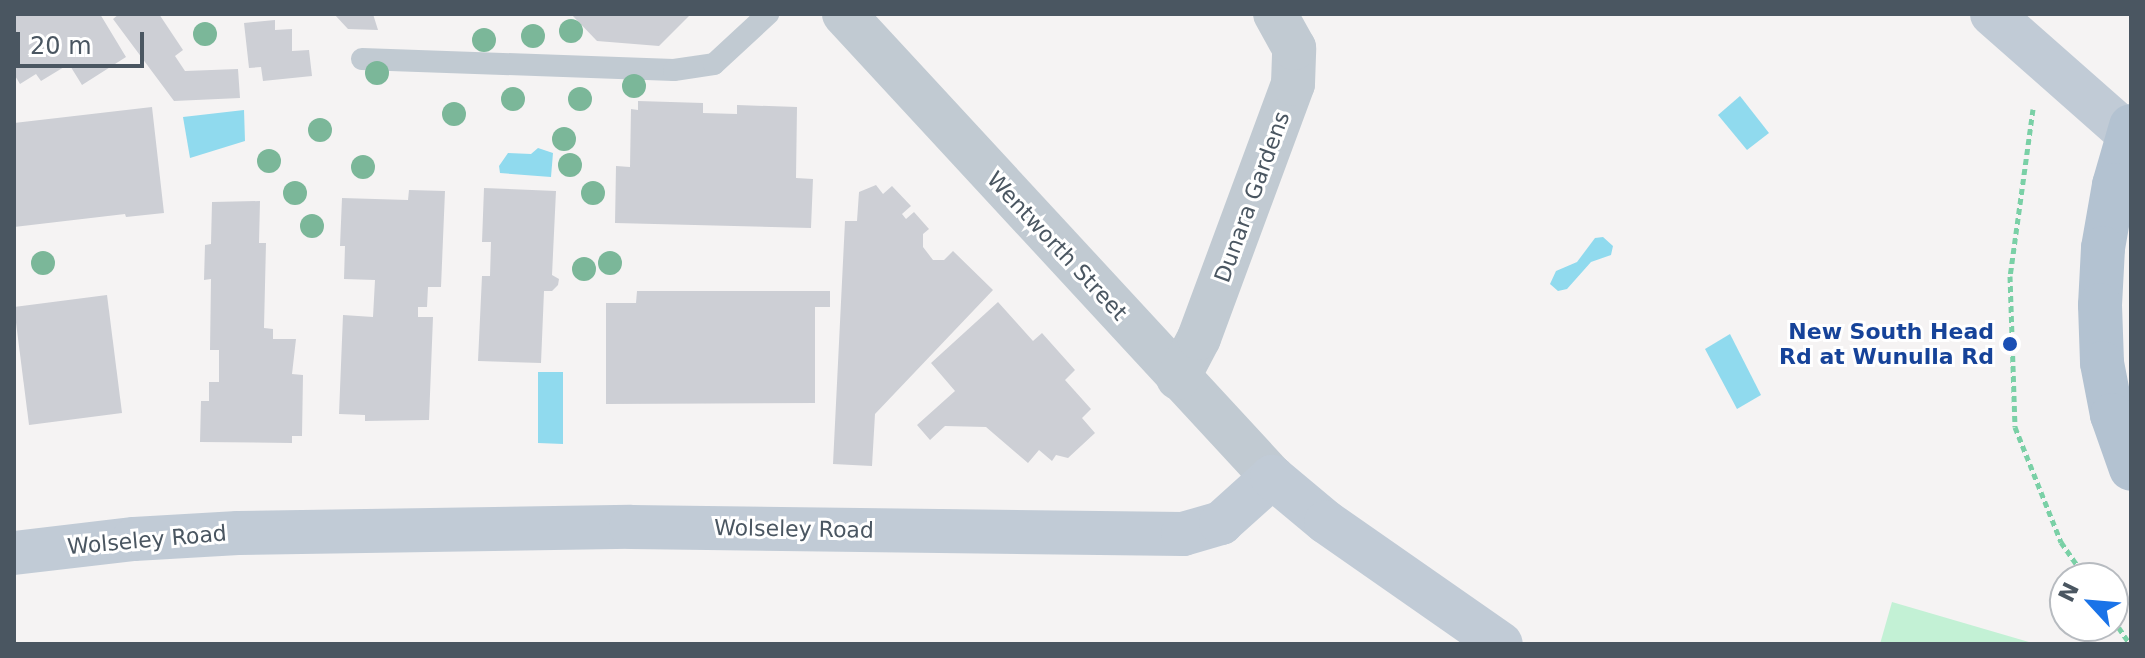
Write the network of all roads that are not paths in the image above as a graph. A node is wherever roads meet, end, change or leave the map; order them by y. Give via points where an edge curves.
1 (768, 14) edge
2 (844, 14) edge
3 (1275, 14) edge
4 (1992, 14) edge
5 (362, 59) dead end
6 (2130, 130) edge
7 (1178, 378) junction
8 (2131, 469) edge
9 (1272, 477) junction
10 (14, 553) edge
11 (1501, 644) edge

1 - 5 lane via 714,64 674,70
2 - 7 street, Wentworth Street
3 - 7 street, Dunara Gardens via 1294,48 1293,84 1199,338
4 - 6 street
6 - 8 main road via 2111,201 2100,305 2102,363 2112,415
7 - 9 street, Wentworth Street
9 - 10 street, Wolseley Road via 1228,518 1183,534 631,527 238,533
9 - 11 street via 1326,522

